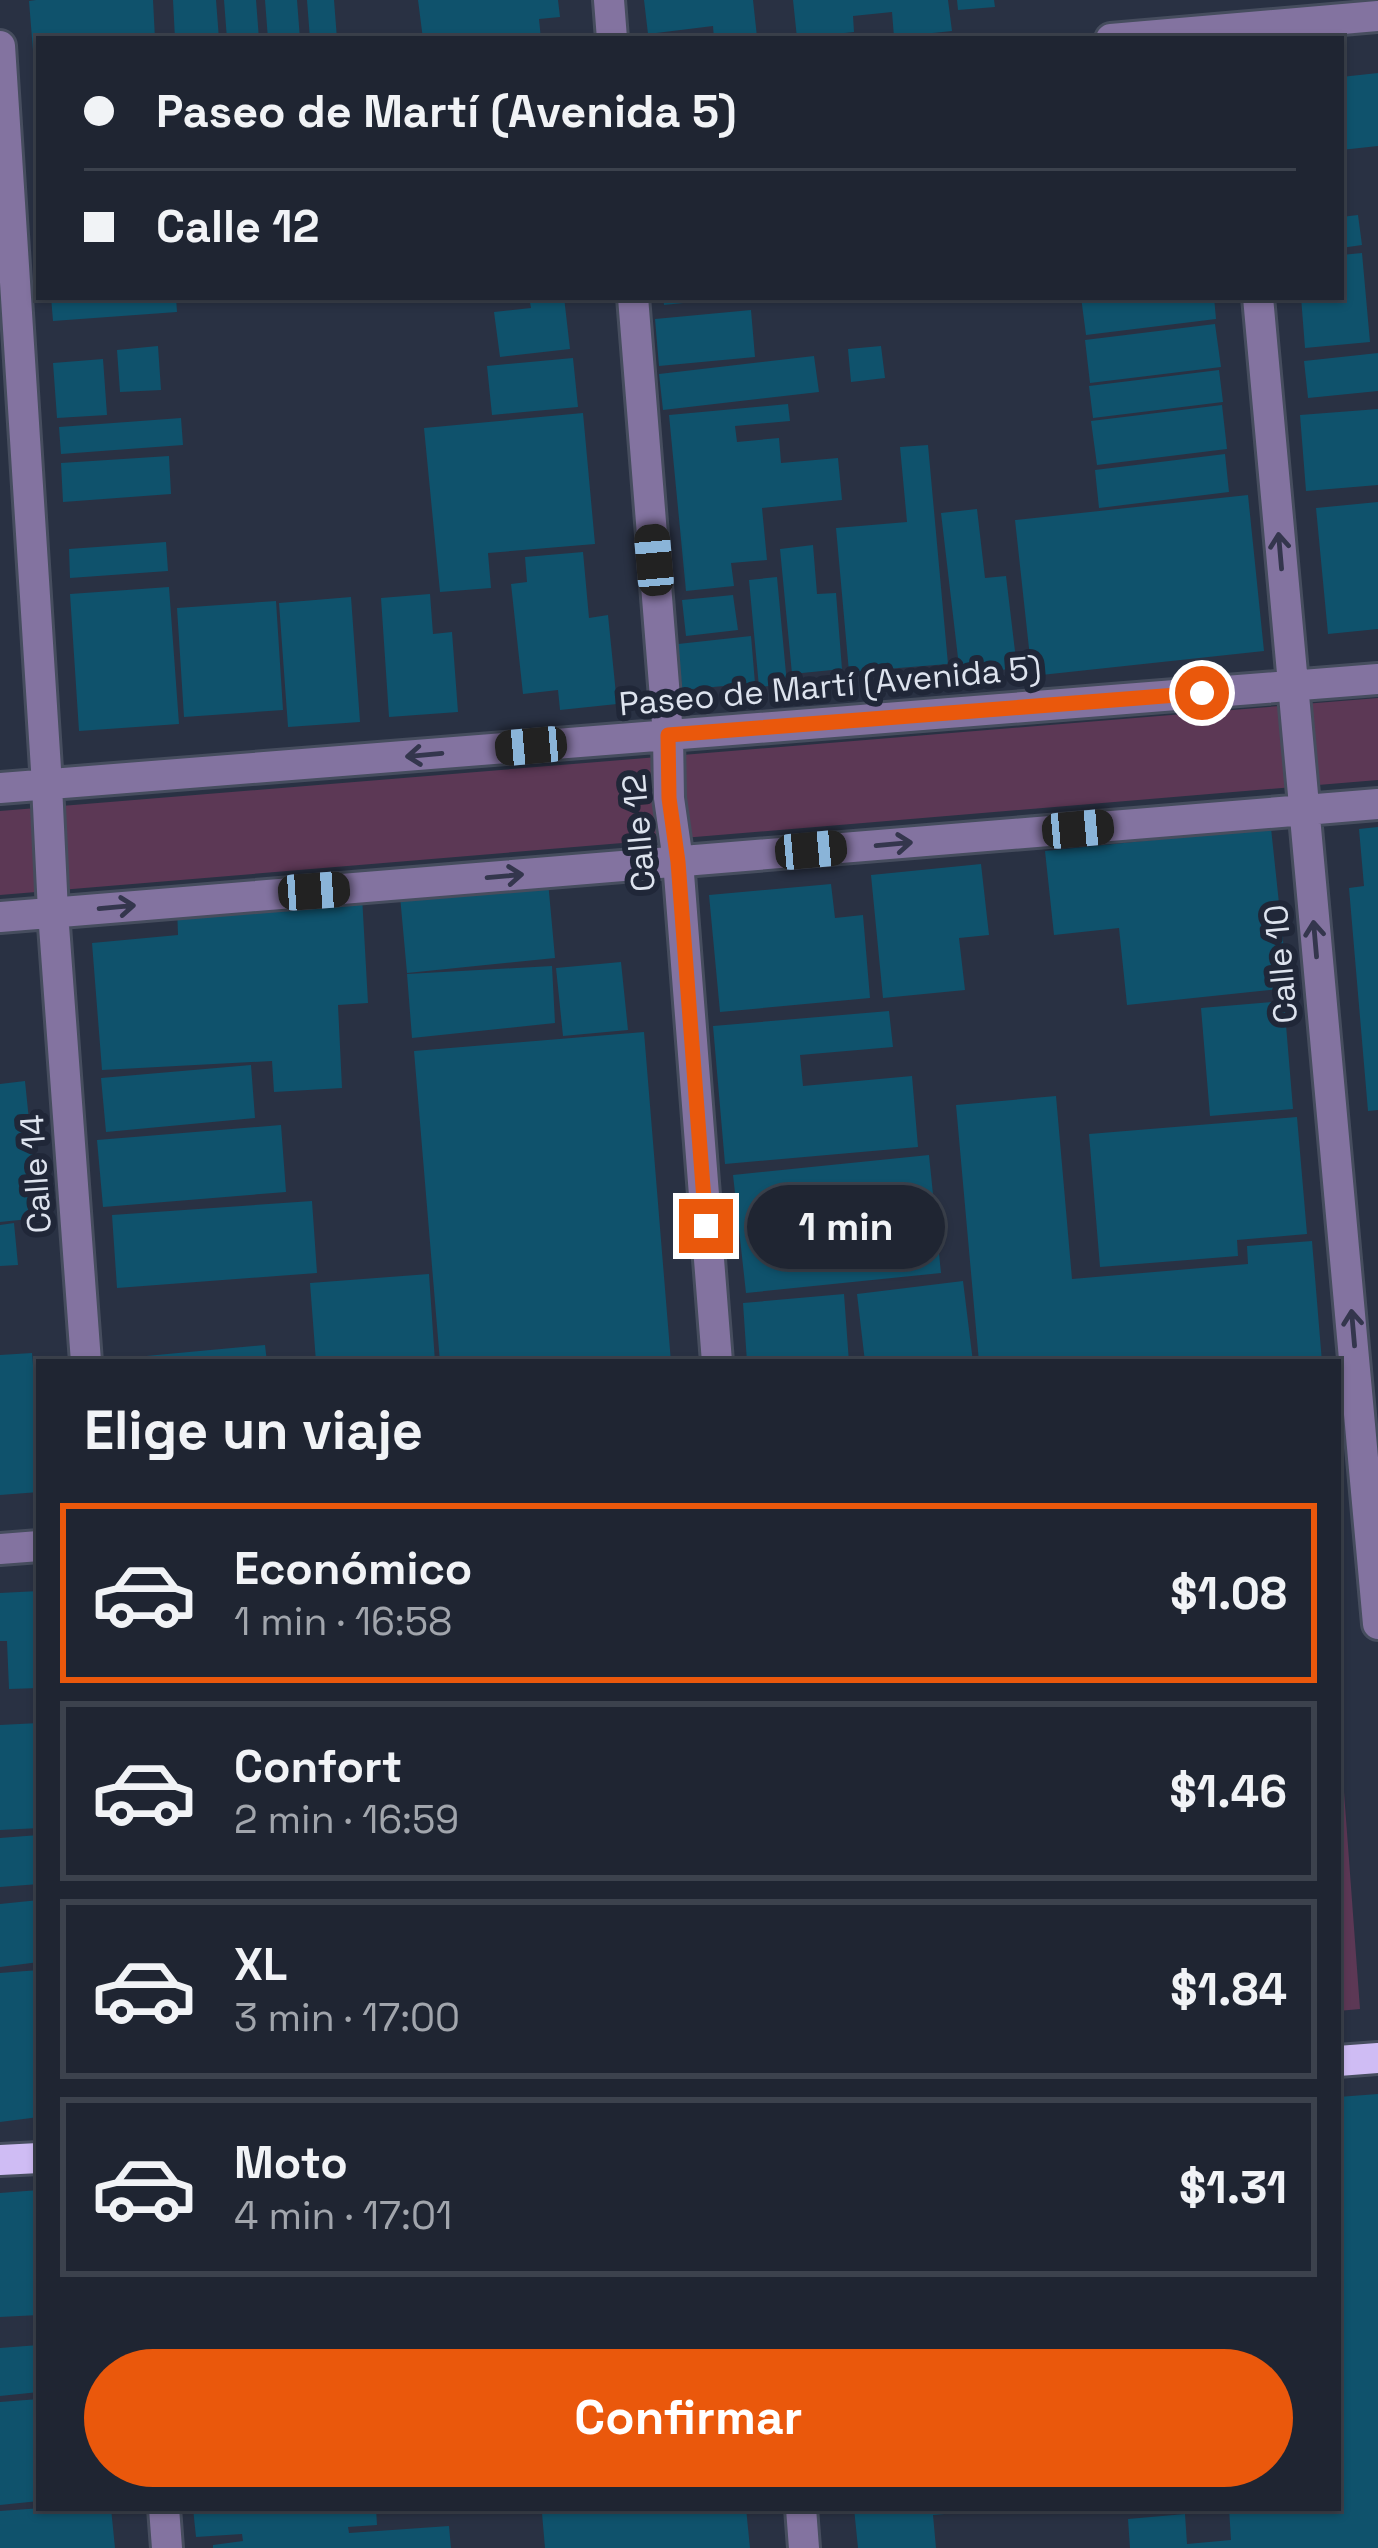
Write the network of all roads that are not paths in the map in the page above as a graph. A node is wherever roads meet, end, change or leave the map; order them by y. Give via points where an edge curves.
1 (609, 0) edge
2 (1378, 16) edge
3 (1233, 22) edge
4 (613, 36) edge
5 (1133, 36) edge
6 (0, 46) edge
7 (36, 130) edge
8 (3, 133) edge
9 (633, 300) edge
10 (1258, 300) edge
11 (1378, 679) edge
12 (1292, 686) junction
13 (668, 735) junction
14 (47, 785) junction
15 (0, 788) edge
16 (1378, 804) edge
17 (1303, 810) junction
18 (678, 862) junction
19 (53, 912) junction
20 (0, 917) edge
21 (86, 1359) edge
22 (717, 1359) edge
23 (1360, 1444) edge
24 (36, 1546) edge
25 (0, 1549) edge
26 (1378, 1624) edge
27 (1378, 2058) edge
28 (1341, 2061) edge
29 (36, 2158) edge
30 (0, 2160) edge
31 (164, 2511) edge
32 (801, 2511) edge
33 (167, 2548) edge
34 (804, 2548) edge

1 - 4 street
2 - 3 street
3 - 5 street
6 - 8 street, Calle 14
7 - 8 street
8 - 14 street, Calle 14
9 - 13 street, Calle 12
12 -> 10 street, Calle 10
11 - 12 street, Paseo de Martí (Avenida 5)
12 - 13 street, Paseo de Martí (Avenida 5)
12 - 17 street, Calle 10
13 -> 14 street, Paseo de Martí (Avenida 5)
13 - 18 street, Calle 12
14 - 15 street, Paseo de Martí (Avenida 5)
14 - 19 street, Calle 14
16 - 17 street
18 -> 17 street
23 -> 17 street, Calle 10
19 -> 18 street
18 - 22 street, Calle 12
19 - 20 street
19 - 21 street, Calle 14
23 - 26 street, Calle 10
24 - 25 street
27 - 28 main road
29 - 30 main road
31 - 33 street
32 - 34 street

